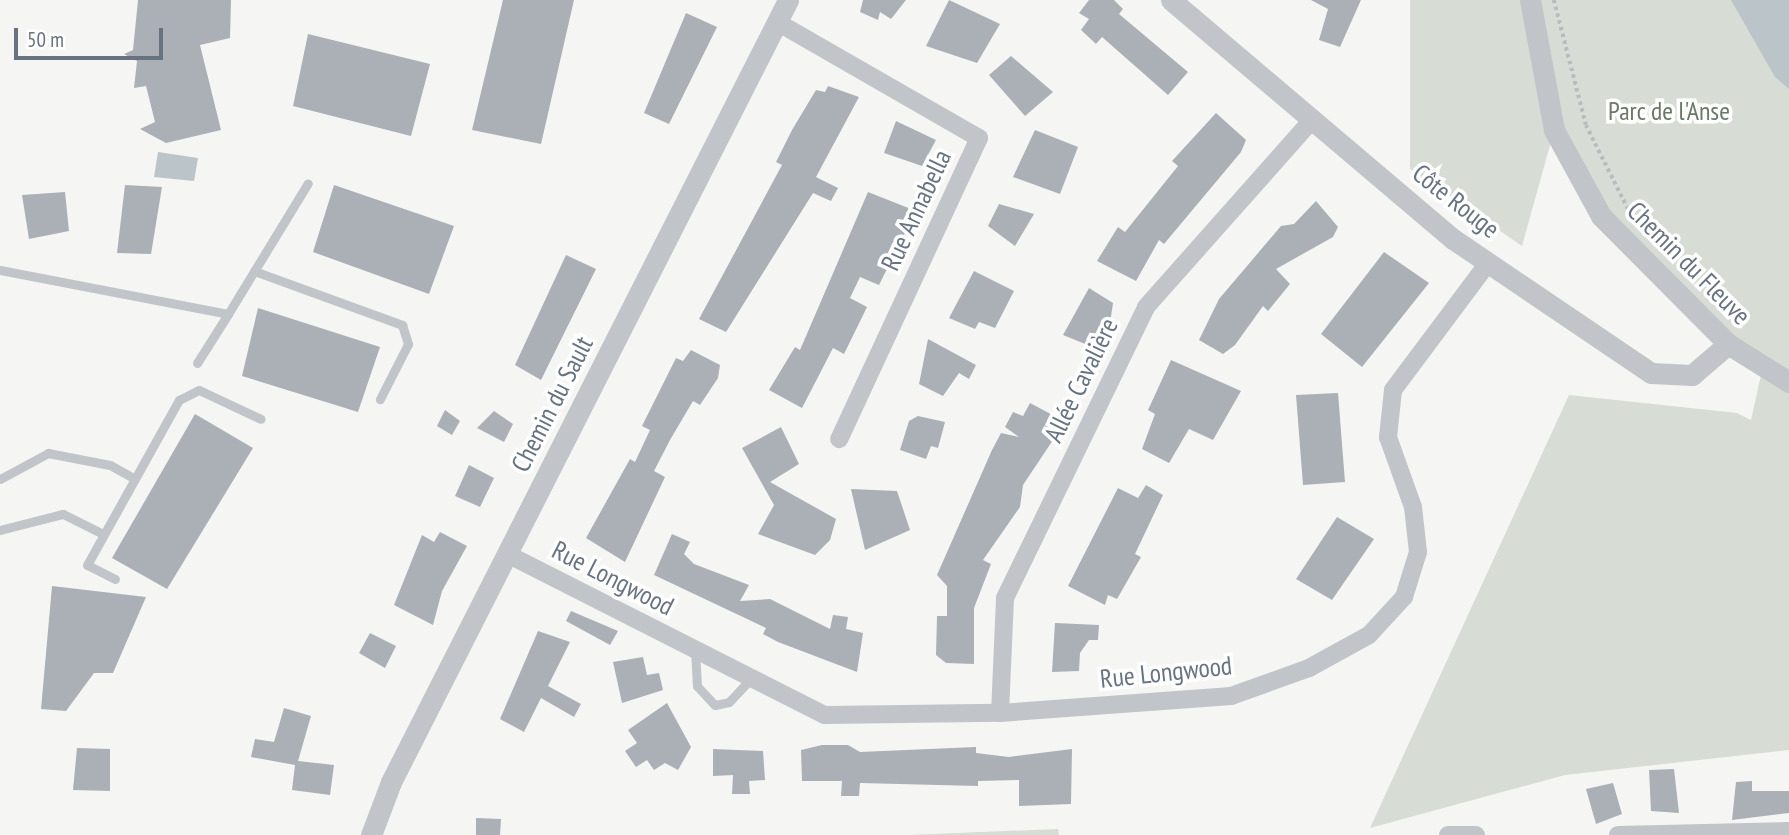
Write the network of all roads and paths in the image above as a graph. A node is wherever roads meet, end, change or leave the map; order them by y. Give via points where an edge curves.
1 (788, 0) edge
2 (1530, 0) edge
3 (1554, 0) edge
4 (1174, 1) edge
5 (777, 22) junction
6 (1312, 120) junction
7 (308, 183) dead end
8 (1634, 219) dead end
9 (1488, 263) junction
10 (0, 270) edge
11 (254, 271) junction
12 (228, 314) junction
13 (1728, 344) junction
14 (197, 363) dead end
15 (1789, 383) edge
16 (380, 399) dead end
17 (261, 419) dead end
18 (839, 439) dead end
19 (133, 478) junction
20 (0, 480) edge
21 (0, 530) edge
22 (101, 533) junction
23 (507, 554) junction
24 (115, 579) dead end
25 (695, 649) junction
26 (751, 678) junction
27 (1000, 713) junction
28 (1789, 831) edge
29 (371, 835) edge
30 (1448, 835) edge
31 (1476, 835) edge
32 (1618, 835) edge

1 - 5 street, Chemin du Sault
2 - 13 street, Chemin du Fleuve via 1554,130 1601,216
3 - 8 path via 1586,125
4 - 6 street, Côte Rouge
5 - 18 street, Rue Annabella via 979,138
5 - 23 street, Chemin du Sault
6 - 9 street, Côte Rouge
6 - 27 street, Allée Cavalière via 1146,307 1005,598
7 - 11 lane
9 - 13 street, Côte Rouge via 1651,373 1692,375
9 - 27 street, Rue Longwood via 1393,390 1388,437 1413,507 1418,552 1405,597 1369,635 1309,668 1231,696
10 - 12 lane
11 - 12 lane
11 - 16 lane via 402,325 408,344
12 - 14 lane
13 - 15 street, Chemin du Fleuve
17 - 19 lane via 199,390 179,400
19 - 20 lane via 110,465 48,453
19 - 22 lane
21 - 22 lane via 63,514
22 - 24 lane via 87,565
23 - 25 street, Rue Longwood
23 - 29 street, Chemin du Sault
25 - 26 street, Rue Longwood
25 - 26 lane via 697,686 715,705 729,702
26 - 27 street, Rue Longwood via 825,715
28 - 32 street
30 - 31 street

